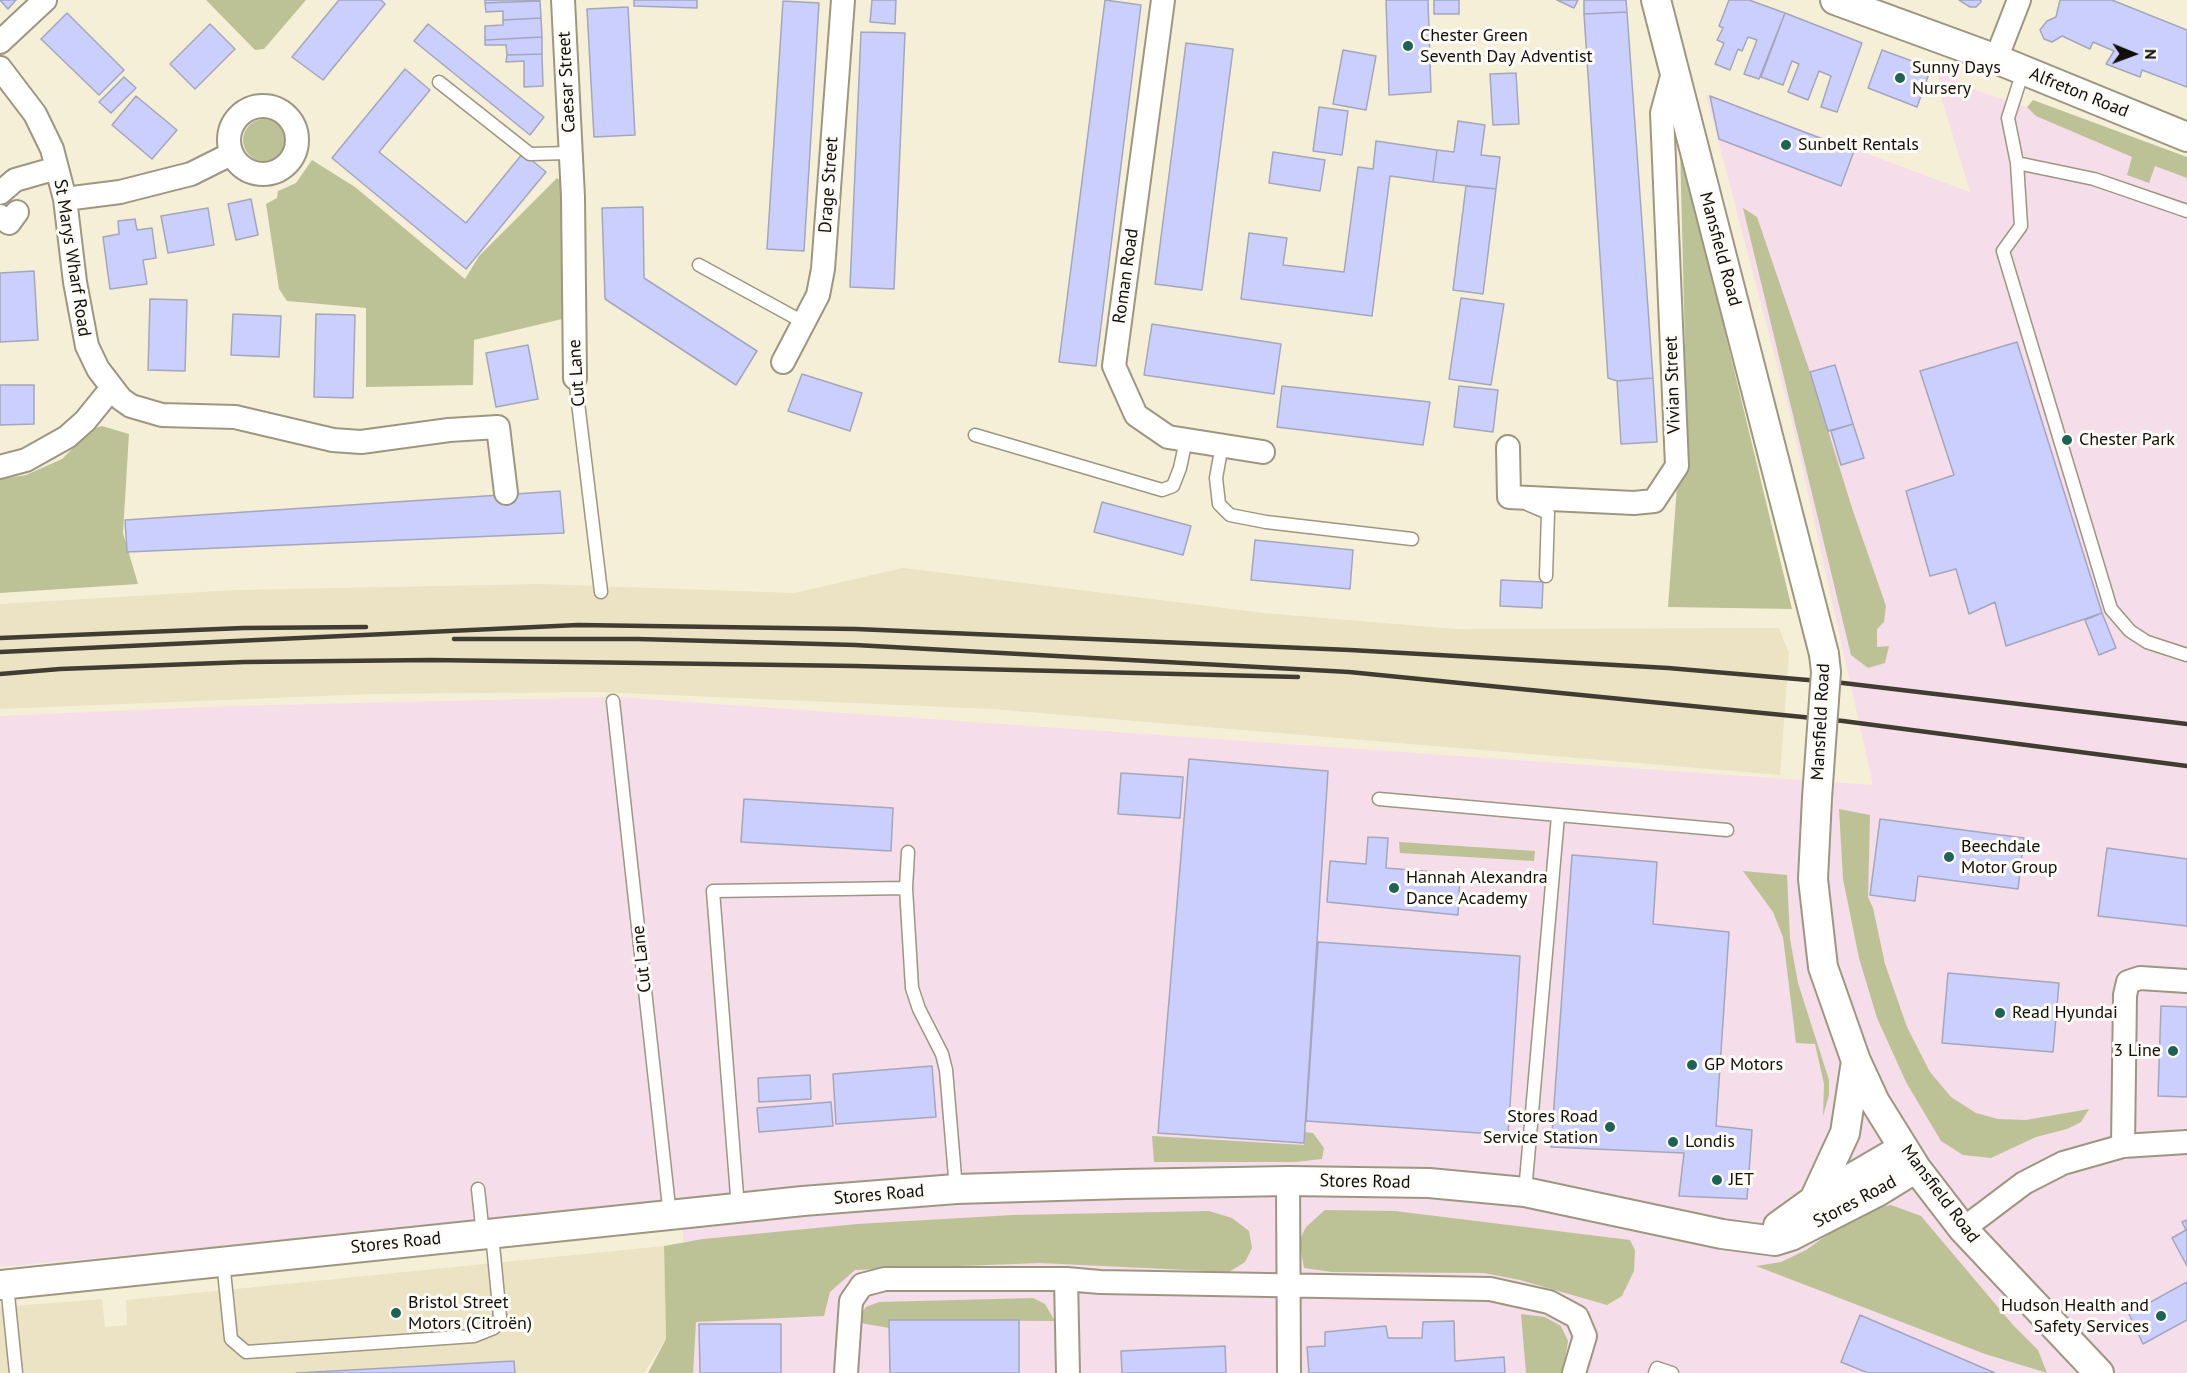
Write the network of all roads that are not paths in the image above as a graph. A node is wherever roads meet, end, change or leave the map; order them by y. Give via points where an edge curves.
1 (45, 0) edge
2 (563, 0) edge
3 (843, 0) edge
4 (1163, 0) edge
5 (1656, 0) edge
6 (1835, 0) edge
7 (2019, 0) edge
8 (0, 42) edge
9 (1996, 59) junction
10 (0, 68) edge
11 (1674, 69) junction
12 (2024, 70) junction
13 (440, 81) dead end
14 (2187, 137) edge
15 (570, 153) junction
16 (231, 154) dead end
17 (2017, 163) junction
18 (57, 168) junction
19 (0, 193) edge
20 (65, 199) junction
21 (2187, 211) edge
22 (699, 265) dead end
23 (804, 323) junction
24 (783, 362) dead end
25 (575, 378) joint
26 (111, 389) junction
27 (975, 435) dead end
28 (1186, 440) junction
29 (1222, 446) junction
30 (1508, 447) dead end
31 (1263, 452) dead end
32 (0, 467) edge
33 (506, 493) dead end
34 (1509, 497) junction
35 (1412, 539) dead end
36 (1546, 576) dead end
37 (601, 592) dead end
38 (2187, 655) edge
39 (613, 701) dead end
40 (1379, 799) dead end
41 (1557, 816) junction
42 (1727, 830) dead end
43 (908, 852) dead end
44 (906, 888) junction
45 (2187, 981) edge
46 (1856, 1061) junction
47 (2187, 1142) edge
48 (2123, 1146) junction
49 (1910, 1158) junction
50 (1288, 1181) junction
51 (478, 1189) dead end
52 (956, 1189) junction
53 (1526, 1192) junction
54 (1814, 1200) junction
55 (738, 1208) junction
56 (670, 1216) junction
57 (1963, 1229) junction
58 (487, 1234) junction
59 (1758, 1238) junction
60 (223, 1260) junction
61 (1066, 1279) junction
62 (4, 1285) edge
63 (1290, 1285) junction
64 (2091, 1370) edge
65 (16, 1373) edge
66 (846, 1373) edge
67 (1068, 1373) edge
68 (1289, 1373) edge
69 (1574, 1373) edge
70 (1655, 1373) edge
71 (1672, 1373) edge

1 - 8 street
2 - 15 street, Caesar Street
3 - 23 street, Drage Street via 823,269 818,295
4 - 28 street, Roman Road via 1114,366 1136,416 1168,437
5 - 11 street, Mansfield Road
6 - 9 street, Alfreton Road
7 - 9 street
9 - 12 street, Alfreton Road
10 - 18 street, St Marys Wharf Road via 44,130
11 - 34 street, Vivian Street via 1662,113 1677,466 1654,501
11 - 46 street, Mansfield Road, bridge via 1824,654 1813,879 1817,931 1823,967
12 - 14 street, Alfreton Road
12 - 17 lane via 2008,118
13 - 15 lane, Caesar Street via 530,154
15 - 25 street, Cut Lane
16 - 20 street via 191,174 120,192
17 - 21 lane via 2094,179
17 - 38 lane via 2021,226 2003,251 2111,609 2130,631 2147,642
18 - 19 street via 15,180
18 - 20 street, St Marys Wharf Road
20 - 26 street, St Marys Wharf Road via 81,323 87,346
22 - 23 lane
23 - 24 street, Drage Street
25 - 37 lane, Cut Lane
26 - 32 street via 67,437 26,460
26 - 33 street, St Marys Wharf Road via 131,406 146,412 235,417 333,440 361,442 498,427
27 - 28 lane via 1162,490 1173,486
28 - 29 street, Roman Road
29 - 31 street, Roman Road
29 - 35 lane via 1216,477 1219,504 1230,515
30 - 34 street
34 - 36 lane via 1548,513
39 - 56 lane, Cut Lane
40 - 41 lane
41 - 42 lane
41 - 53 lane
43 - 44 lane
44 - 52 lane via 912,988 946,1070
44 - 55 lane via 713,891
45 - 48 street via 2140,978 2128,982
46 - 49 street, Mansfield Road via 1875,1102
46 - 54 street via 1845,1133
47 - 48 street
48 - 57 street via 2063,1163 2024,1183
49 - 54 street, Stores Road
49 - 57 street, Mansfield Road
49 - 59 street, Stores Road via 1877,1192 1791,1236 1775,1241
50 - 52 street, Stores Road
50 - 53 street, Stores Road via 1429,1183
50 - 63 street
51 - 58 lane
52 - 55 street, Stores Road
53 - 59 street, Stores Road via 1722,1234
54 - 59 street, Stores Road
55 - 56 street, Stores Road
56 - 58 street, Stores Road
57 - 64 street, Mansfield Road
58 - 60 street, Stores Road
58 - 60 lane via 500,1317 494,1328 474,1336 246,1352 231,1339
60 - 62 street, Stores Road
61 - 63 street
61 - 66 street via 885,1279 862,1286 851,1301
61 - 67 street
62 - 65 lane
63 - 68 street
63 - 69 street via 1490,1289 1550,1302 1577,1317 1585,1336
70 - 71 lane via 1657,1368

